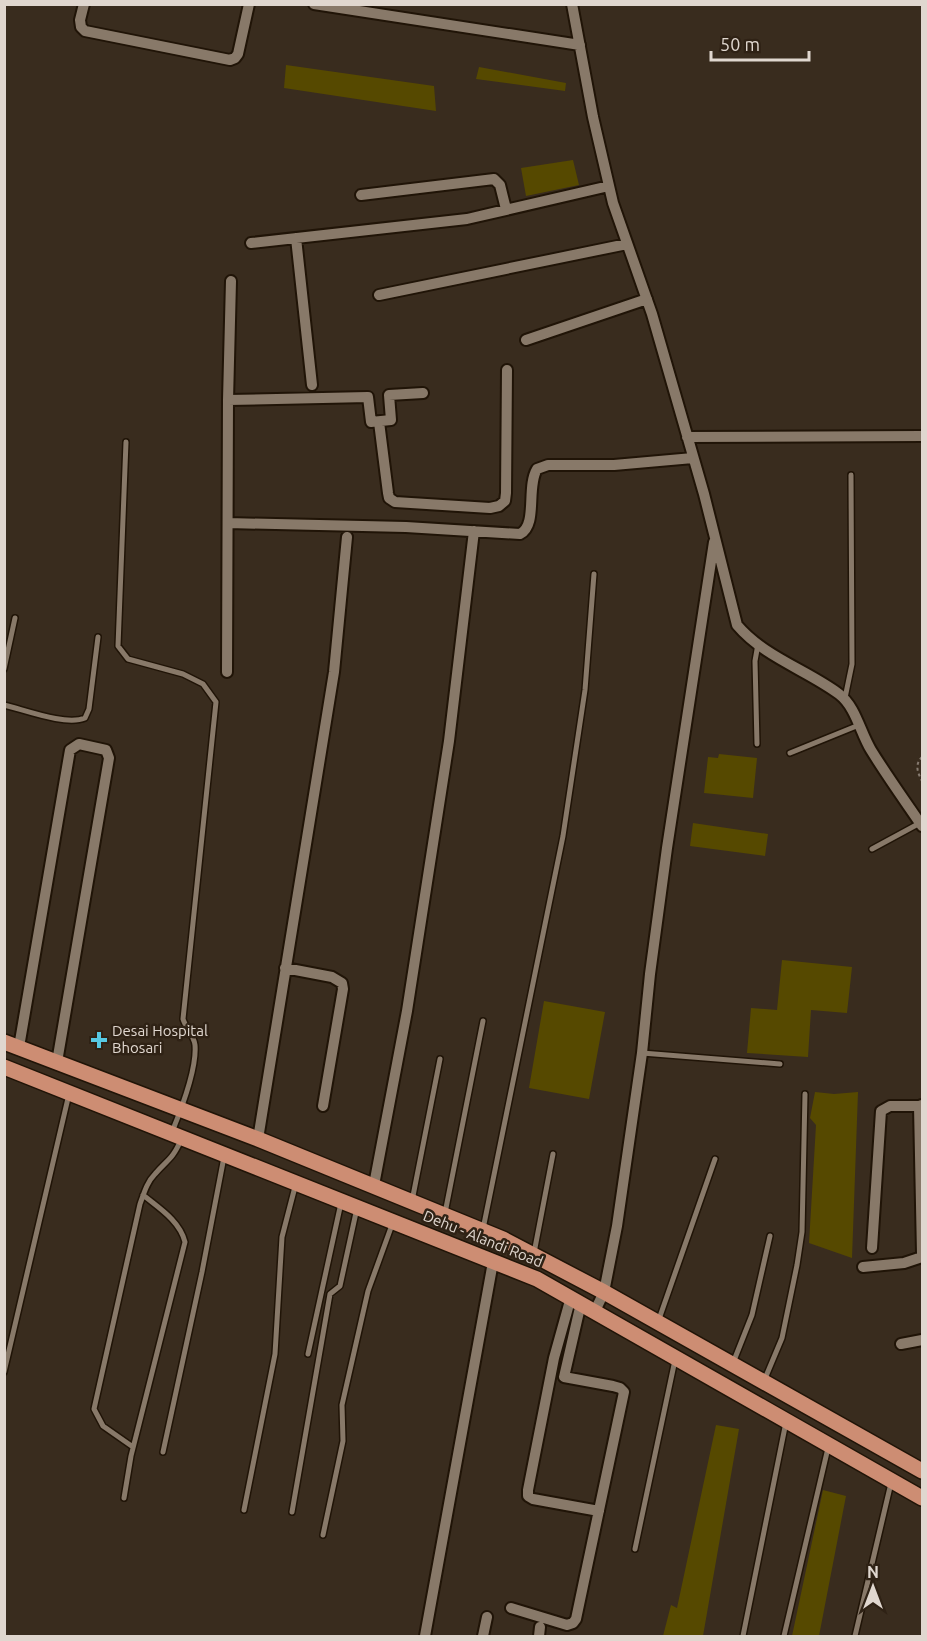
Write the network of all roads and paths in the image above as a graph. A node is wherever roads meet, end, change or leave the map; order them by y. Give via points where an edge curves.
1 (84, 4) edge
2 (249, 4) edge
3 (314, 4) edge
4 (572, 4) edge
5 (580, 45) junction
6 (609, 186) junction
7 (361, 195) dead end
8 (506, 209) junction
9 (296, 238) junction
10 (251, 243) dead end
11 (627, 244) junction
12 (231, 281) dead end
13 (379, 295) dead end
14 (647, 298) junction
15 (526, 340) dead end
16 (507, 370) dead end
17 (312, 385) dead end
18 (423, 393) dead end
19 (228, 400) junction
20 (379, 422) junction
21 (922, 436) edge
22 (687, 437) junction
23 (126, 442) dead end
24 (693, 458) junction
25 (851, 475) dead end
26 (228, 523) junction
27 (474, 531) junction
28 (715, 536) junction
29 (346, 537) dead end
30 (594, 574) dead end
31 (15, 618) dead end
32 (98, 637) dead end
33 (758, 644) junction
34 (4, 669) edge
35 (227, 672) dead end
36 (845, 700) junction
37 (4, 705) edge
38 (859, 725) junction
39 (757, 744) dead end
40 (790, 753) dead end
41 (922, 757) edge
42 (922, 781) edge
43 (921, 824) edge
44 (872, 849) dead end
45 (285, 968) junction
46 (483, 1021) dead end
47 (12, 1045) edge
48 (642, 1053) junction
49 (440, 1059) dead end
50 (57, 1062) junction
51 (780, 1064) dead end
52 (4, 1067) edge
53 (70, 1093) junction
54 (805, 1094) dead end
55 (921, 1105) edge
56 (323, 1106) dead end
57 (181, 1109) junction
58 (177, 1135) junction
59 (258, 1139) junction
60 (225, 1154) junction
61 (553, 1154) dead end
62 (715, 1159) dead end
63 (296, 1182) junction
64 (374, 1185) junction
65 (143, 1195) junction
66 (341, 1200) junction
67 (412, 1201) junction
68 (357, 1207) junction
69 (445, 1215) junction
70 (394, 1221) junction
71 (483, 1230) junction
72 (770, 1236) dead end
73 (872, 1248) dead end
74 (534, 1254) junction
75 (922, 1256) edge
76 (492, 1262) junction
77 (863, 1267) dead end
78 (604, 1292) junction
79 (576, 1300) junction
80 (595, 1311) junction
81 (658, 1322) junction
82 (922, 1340) edge
83 (901, 1344) dead end
84 (308, 1354) dead end
85 (676, 1357) junction
86 (733, 1365) junction
87 (4, 1372) edge
88 (764, 1382) junction
89 (786, 1421) junction
90 (829, 1444) junction
91 (133, 1447) junction
92 (163, 1452) dead end
93 (922, 1472) edge
94 (892, 1480) junction
95 (124, 1498) dead end
96 (922, 1498) edge
97 (244, 1510) dead end
98 (599, 1511) junction
99 (292, 1512) dead end
100 (323, 1535) dead end
101 (635, 1549) dead end
102 (511, 1608) dead end
103 (487, 1617) dead end
104 (742, 1635) edge
105 (425, 1636) edge
106 (483, 1636) edge
107 (784, 1636) edge
108 (855, 1636) edge

1 - 2 street via 80,21 85,31 230,60 238,54
3 - 5 street
4 - 5 street
5 - 6 street
6 - 8 street
6 - 11 street
7 - 8 street via 494,179 500,185
8 - 9 street via 467,219
9 - 10 street
9 - 17 street
11 - 13 street
11 - 14 street
12 - 19 street
14 - 15 street
14 - 22 street
16 - 20 street via 506,494 499,506 395,502 389,498
18 - 20 street via 389,395 391,420
19 - 20 street via 368,397 370,422
19 - 26 street
21 - 22 street
22 - 24 street
23 - 57 lane via 118,646 128,659 204,684 216,702 183,1019 194,1039 195,1058
24 - 27 street via 614,465 548,465 537,469 533,476 530,525 525,531
24 - 28 street
25 - 36 lane via 852,664
26 - 27 street
26 - 35 street
27 - 64 street via 449,741 407,1011
28 - 33 street via 737,625
28 - 48 street via 667,848
29 - 45 street via 334,672
30 - 71 lane via 585,690 565,824
31 - 34 lane
32 - 37 lane via 86,718 68,720
33 - 36 street
33 - 39 lane
36 - 38 street
38 - 40 lane
38 - 43 street
41 - 42 path via 917,771
43 - 44 lane
45 - 56 street via 332,977 342,983
45 - 59 street
46 - 69 lane
47 - 50 main road, Dehu - Alandi Road
47 - 50 street via 70,750 79,744 106,750 109,758
48 - 51 lane
48 - 78 street
49 - 67 lane
50 - 57 main road, Dehu - Alandi Road
52 - 53 main road, Dehu - Alandi Road
53 - 58 main road, Dehu - Alandi Road
53 - 87 lane
54 - 88 lane via 798,1265 782,1338
55 - 73 street via 890,1106 881,1111
55 - 75 street
57 - 58 lane
57 - 59 main road, Dehu - Alandi Road
58 - 60 main road, Dehu - Alandi Road
58 - 65 lane via 176,1152 155,1173
59 - 64 main road, Dehu - Alandi Road
60 - 63 main road, Dehu - Alandi Road
60 - 92 lane
61 - 74 lane
62 - 81 lane
63 - 66 main road, Dehu - Alandi Road
63 - 97 lane via 282,1237 275,1354
64 - 67 main road, Dehu - Alandi Road
65 - 91 lane via 94,1409 103,1426
65 - 91 lane via 178,1225 185,1242
66 - 68 main road, Dehu - Alandi Road
66 - 84 lane
67 - 69 main road, Dehu - Alandi Road
68 - 70 main road, Dehu - Alandi Road
68 - 99 lane via 340,1286 330,1294
69 - 71 main road, Dehu - Alandi Road
70 - 76 main road, Dehu - Alandi Road
70 - 100 lane via 368,1291 347,1382 342,1405 344,1441
71 - 74 main road, Dehu - Alandi Road
72 - 86 lane via 752,1315
74 - 78 main road, Dehu - Alandi Road
75 - 77 street via 904,1263
76 - 79 main road, Dehu - Alandi Road via 537,1279
76 - 105 street
78 - 80 street
78 - 81 main road, Dehu - Alandi Road
79 - 80 main road, Dehu - Alandi Road
79 - 98 street via 564,1377 624,1392
79 - 98 street via 554,1358 528,1496
80 - 85 main road, Dehu - Alandi Road
81 - 86 main road, Dehu - Alandi Road
82 - 83 street
85 - 89 main road, Dehu - Alandi Road
85 - 101 lane
86 - 88 main road, Dehu - Alandi Road
88 - 93 main road, Dehu - Alandi Road
89 - 90 main road, Dehu - Alandi Road
89 - 104 lane
90 - 94 main road, Dehu - Alandi Road
90 - 107 lane
91 - 95 lane
94 - 96 main road, Dehu - Alandi Road
94 - 108 lane
98 - 102 street via 573,1623
103 - 106 street

